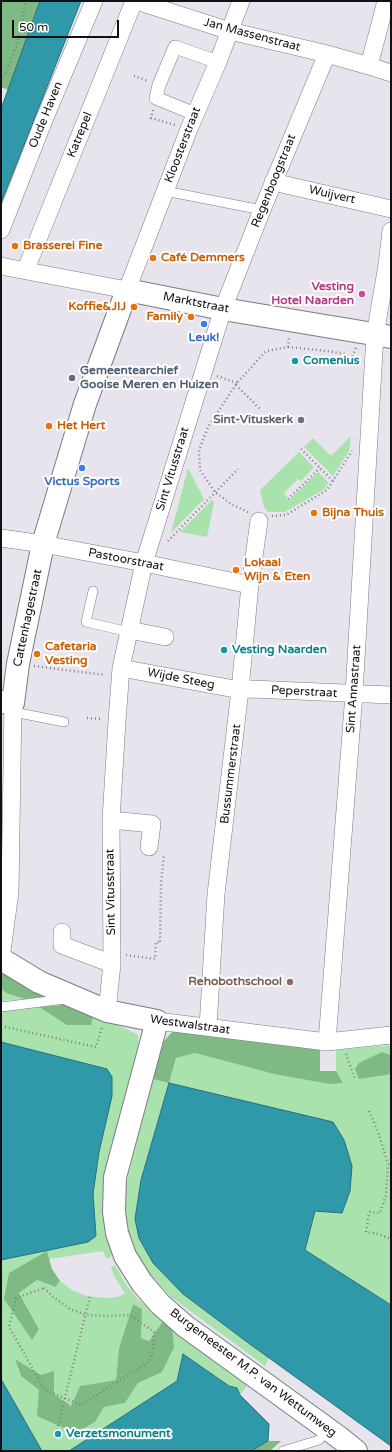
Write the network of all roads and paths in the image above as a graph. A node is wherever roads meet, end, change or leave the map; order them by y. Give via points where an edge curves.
1 (26, 1) edge
2 (94, 1) edge
3 (135, 1) edge
4 (241, 1) edge
5 (386, 1) edge
6 (230, 31) junction
7 (327, 54) junction
8 (218, 62) junction
9 (370, 66) junction
10 (391, 73) edge
11 (1, 80) edge
12 (156, 98) junction
13 (195, 114) junction
14 (189, 129) junction
15 (273, 182) junction
16 (165, 191) junction
17 (391, 209) edge
18 (262, 210) junction
19 (1, 230) edge
20 (391, 231) edge
21 (389, 265) edge
22 (1, 266) edge
23 (26, 269) junction
24 (127, 290) junction
25 (223, 309) junction
26 (290, 320) junction
27 (383, 336) edge
28 (288, 347) junction
29 (203, 371) junction
30 (359, 372) dead end
31 (237, 384) junction
32 (261, 410) dead end
33 (353, 444) dead end
34 (301, 449) dead end
35 (320, 468) junction
36 (238, 469) dead end
37 (333, 481) junction
38 (215, 492) junction
39 (288, 500) dead end
40 (259, 519) junction
41 (1, 538) edge
42 (152, 541) junction
43 (43, 544) junction
44 (144, 563) junction
45 (250, 585) junction
46 (93, 591) dead end
47 (129, 631) junction
48 (165, 637) dead end
49 (18, 664) junction
50 (121, 672) junction
51 (240, 690) junction
52 (354, 694) junction
53 (391, 695) edge
54 (7, 703) edge
55 (64, 722) dead end
56 (111, 820) junction
57 (149, 847) joint
58 (62, 932) dead end
59 (1, 959) edge
60 (112, 960) junction
61 (77, 998) junction
62 (1, 1006) edge
63 (104, 1019) junction
64 (157, 1021) junction
65 (1, 1026) edge
66 (208, 1027) junction
67 (391, 1035) edge
68 (327, 1042) junction
69 (346, 1056) dead end
70 (356, 1079) dead end
71 (369, 1111) dead end
72 (391, 1239) edge
73 (90, 1296) dead end
74 (86, 1316) junction
75 (65, 1398) junction
76 (328, 1429) junction
77 (57, 1430) dead end
78 (283, 1451) edge
79 (356, 1451) edge

1 - 11 path via 18,42 7,72
2 - 19 street, Oude Haven
3 - 6 street, Jan Massenstraat
3 - 23 street, Katrepel
4 - 6 street, Kloosterstraat
5 - 9 street
6 - 7 street, Jan Massenstraat
6 - 8 street, Kloosterstraat
7 - 9 street, Jan Massenstraat
7 - 15 street, Regenboogstraat
8 - 12 street via 175,47
8 - 13 street, Kloosterstraat
9 - 10 street, Jan Massenstraat
12 - 13 street
12 - 14 path via 151,118
13 - 14 street, Kloosterstraat
14 - 16 street, Kloosterstraat
15 - 17 street, Wuijvert
15 - 18 street, Regenboogstraat
16 - 18 lane
16 - 24 street, Kloosterstraat
18 - 25 street, Regenboogstraat
20 - 21 street, Sint Annastraat
21 - 27 street, Sint Annastraat
22 - 23 street, Marktstraat
23 - 24 street, Marktstraat
24 - 25 street, Marktstraat
24 - 43 street, Cattenhagestraat via 85,404
25 - 26 street, Marktstraat
25 - 29 street, Sint Vitusstraat
26 - 27 street, Marktstraat
26 - 28 path
27 - 52 street, Sint Annastraat
28 - 30 path via 345,354
28 - 31 path via 266,351
29 - 31 path
29 - 42 street, Sint Vitusstraat
31 - 32 path
31 - 38 path via 208,427 200,450 200,470
33 - 37 path via 352,452
34 - 35 path
35 - 37 path
35 - 39 path
36 - 38 path
37 - 40 path via 327,490 286,515
38 - 40 path
38 - 42 path via 165,544
40 - 45 street, Bussummerstraat
41 - 43 street, Pastoorstraat
42 - 44 street, Sint Vitusstraat
43 - 44 street, Pastoorstraat
43 - 49 street, Cattenhagestraat
44 - 45 street, Pastoorstraat
44 - 47 street, Sint Vitusstraat
45 - 51 street, Bussummerstraat
46 - 47 lane via 86,622
47 - 48 street
47 - 50 street, Sint Vitusstraat
49 - 50 path
49 - 54 street, Cattenhagestraat
50 - 51 street, Wijde Steeg
50 - 56 street, Sint Vitusstraat
51 - 52 street, Peperstraat
51 - 66 street, Bussummerstraat via 216,894
52 - 53 street, Peperstraat
52 - 68 street, Sint Annastraat
54 - 55 lane via 19,713
54 - 59 street, Cattenhagestraat via 10,892
56 - 57 street via 152,824
56 - 60 street, Sint Vitusstraat
57 - 60 path via 164,849 160,943 156,942 155,959
58 - 60 street via 62,945
59 - 61 street, Westwalstraat via 39,982
60 - 63 street, Sint Vitusstraat
61 - 62 lane
61 - 63 street, Westwalstraat
63 - 64 street, Westwalstraat
63 - 65 path via 96,1047
64 - 66 street, Westwalstraat
64 - 76 street, Burgemeester M.P. van Wettumweg via 115,1177 114,1212 117,1233 125,1256 142,1283 160,1304
66 - 68 street, Westwalstraat
67 - 68 street, Westwalstraat
69 - 70 path
71 - 72 path via 388,1164 386,1195 380,1213 369,1213 366,1232
73 - 74 path
74 - 75 path
74 - 75 path via 130,1315 154,1332 153,1351 149,1362 81,1405
74 - 75 path via 70,1309 44,1288 16,1298 9,1327 45,1390
75 - 77 path
76 - 78 lane via 319,1440
76 - 79 street, Burgemeester M.P. van Wettumweg

